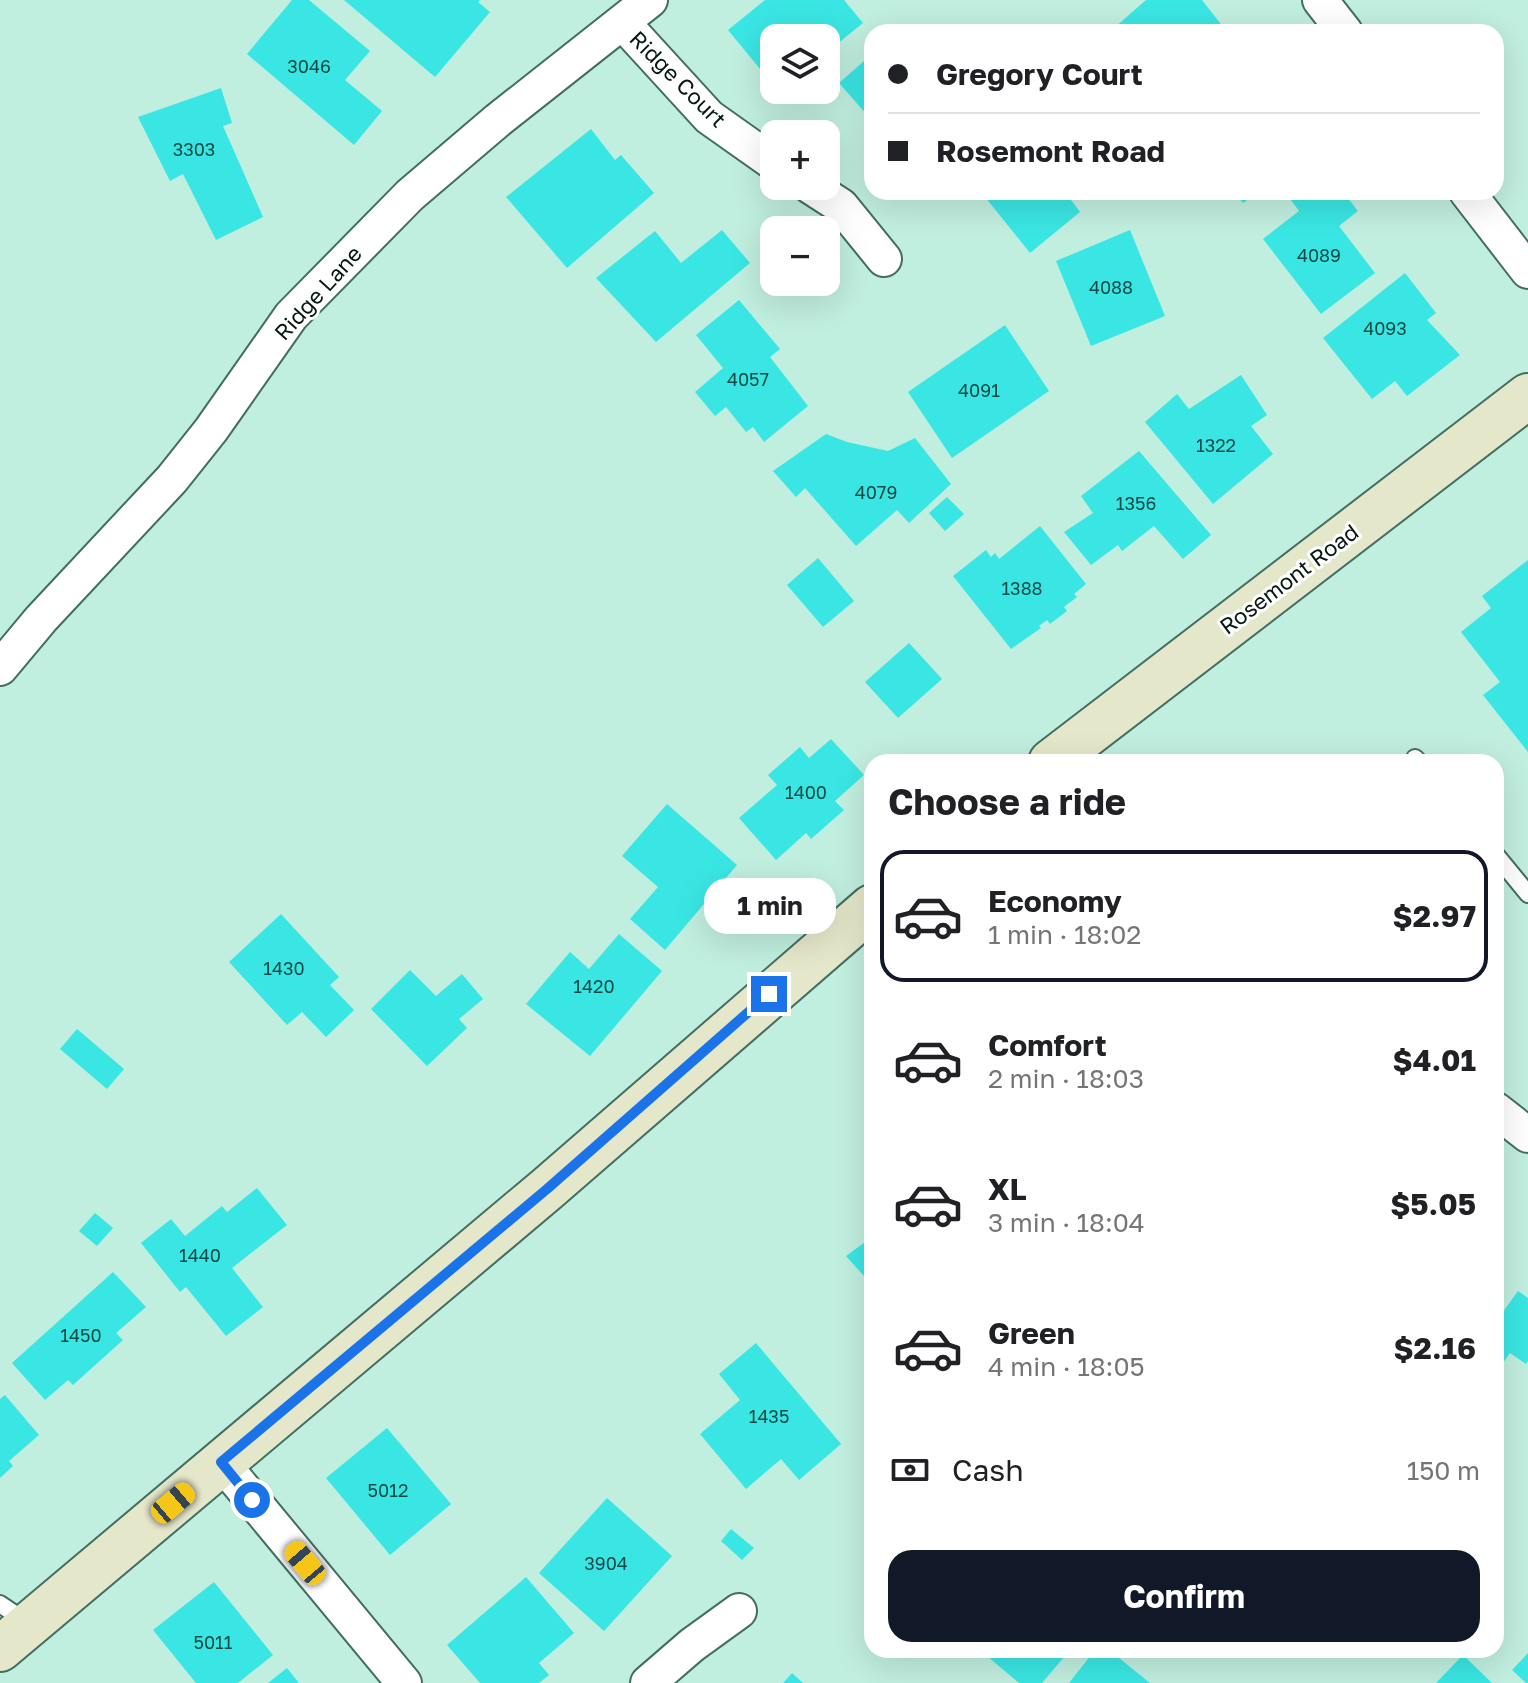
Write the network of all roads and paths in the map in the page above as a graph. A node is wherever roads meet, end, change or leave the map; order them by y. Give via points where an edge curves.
1 (650, 0) edge
2 (1320, 0) edge
3 (623, 23) junction
4 (1339, 24) edge
5 (760, 153) edge
6 (832, 200) edge
7 (1473, 200) edge
8 (884, 259) dead end
9 (1528, 271) edge
10 (1528, 396) edge
11 (0, 668) edge
12 (1074, 754) edge
13 (1504, 865) edge
14 (1528, 894) edge
15 (864, 914) edge
16 (1504, 1116) edge
17 (1528, 1135) edge
18 (221, 1462) junction
19 (739, 1611) dead end
20 (10, 1626) edge
21 (404, 1683) edge
22 (648, 1683) edge

1 - 3 street, Ridge Lane
2 - 4 street
3 - 5 street, Ridge Court via 709,117
3 - 11 street, Ridge Lane via 410,195 291,316 172,479
6 - 8 street
7 - 9 street
10 - 12 main road, Rosemont Road
13 - 14 lane
15 - 18 main road
16 - 17 street
18 - 20 main road
18 - 21 street
19 - 22 street

